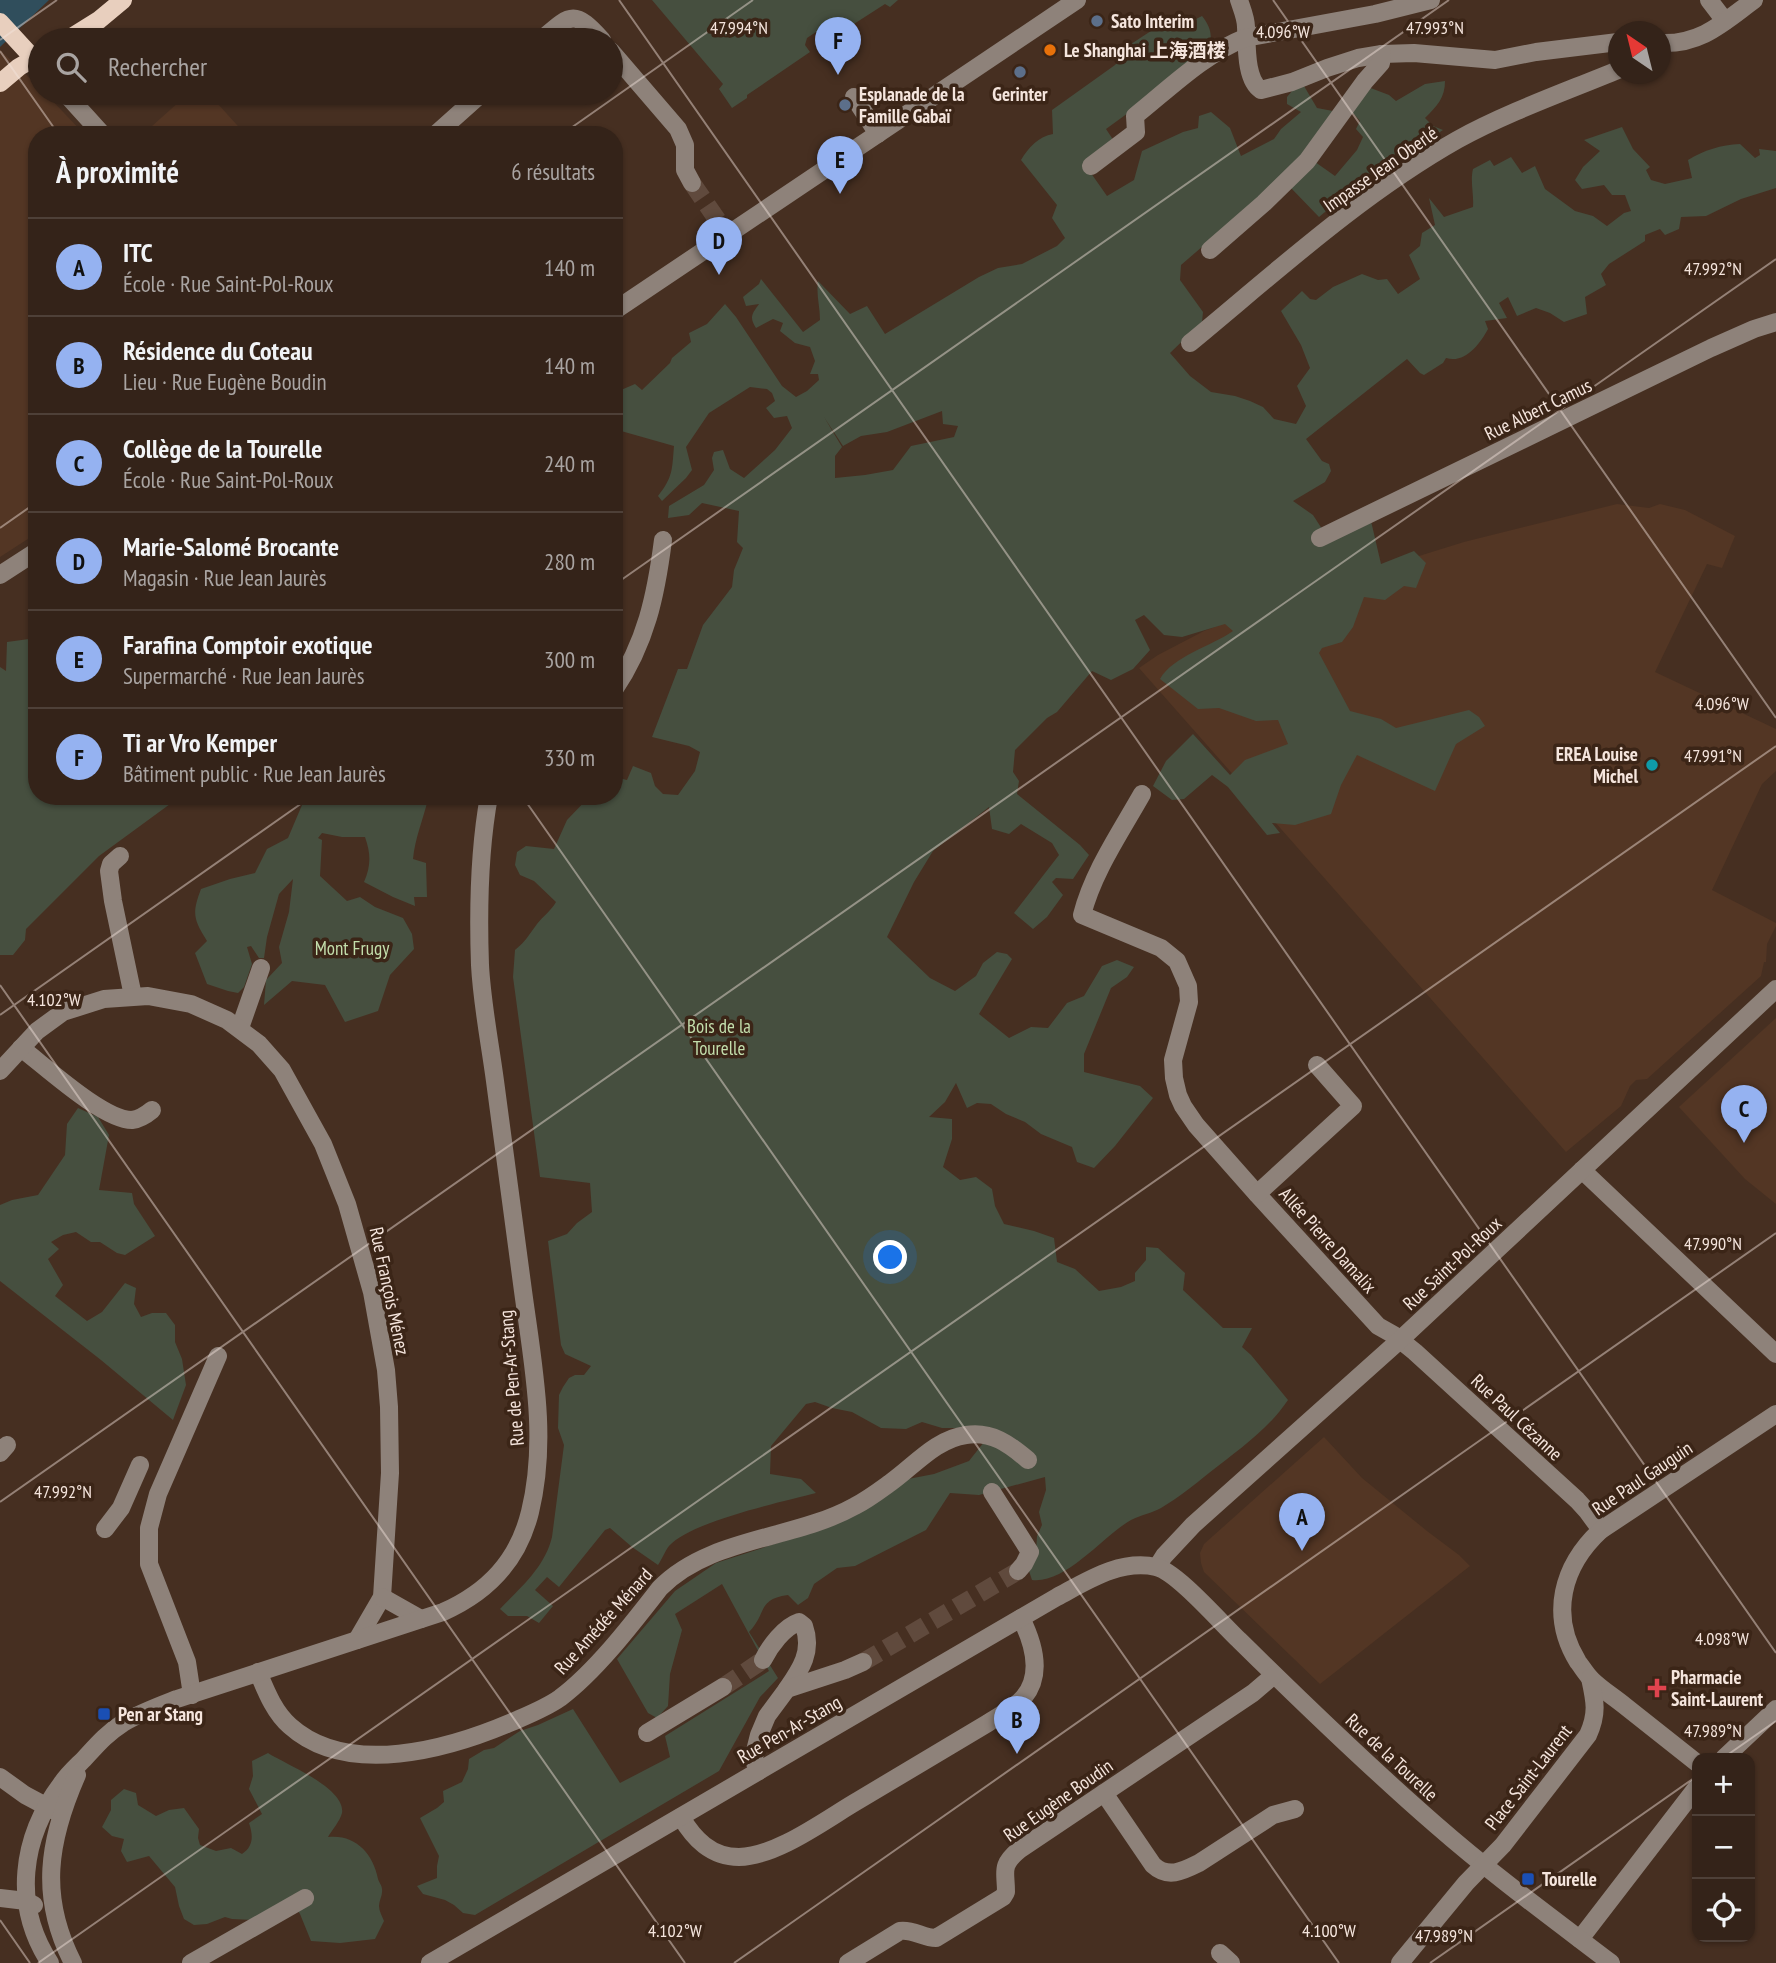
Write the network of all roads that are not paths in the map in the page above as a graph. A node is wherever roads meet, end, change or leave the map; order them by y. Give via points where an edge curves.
1 (123, 0) edge
2 (1077, 0) edge
3 (1239, 0) edge
4 (1431, 0) edge
5 (1709, 0) edge
6 (1754, 0) edge
7 (1726, 21) junction
8 (0, 22) edge
9 (86, 28) edge
10 (556, 28) edge
11 (591, 28) edge
12 (1245, 38) junction
13 (1608, 44) edge
14 (1671, 44) edge
15 (28, 51) edge
16 (1382, 54) junction
17 (28, 64) edge
18 (623, 65) edge
19 (1608, 75) edge
20 (0, 83) edge
21 (854, 97) dead end
22 (76, 105) edge
23 (469, 105) edge
24 (95, 126) edge
25 (445, 126) edge
26 (878, 134) junction
27 (1091, 166) dead end
28 (692, 183) tunnel mouth
29 (1210, 250) dead end
30 (623, 304) edge
31 (1776, 322) edge
32 (1190, 343) dead end
33 (1320, 538) dead end
34 (663, 540) dead end
35 (28, 557) edge
36 (0, 575) edge
37 (623, 674) edge
38 (1142, 794) dead end
39 (488, 805) edge
40 (120, 856) dead end
41 (261, 968) dead end
42 (1776, 989) edge
43 (133, 996) junction
44 (240, 1028) junction
45 (21, 1048) junction
46 (1317, 1065) dead end
47 (0, 1071) edge
48 (152, 1110) dead end
49 (1582, 1170) junction
50 (1257, 1194) junction
51 (1401, 1339) junction
52 (1776, 1354) edge
53 (218, 1356) dead end
54 (1776, 1414) edge
55 (1028, 1460) dead end
56 (140, 1465) dead end
57 (992, 1492) dead end
58 (105, 1530) dead end
59 (1601, 1530) junction
60 (1157, 1567) junction
61 (1018, 1571) dead end
62 (382, 1597) junction
63 (1021, 1618) junction
64 (421, 1619) junction
65 (357, 1640) junction
66 (763, 1660) tunnel mouth
67 (863, 1662) tunnel mouth
68 (258, 1672) junction
69 (1275, 1675) junction
70 (1590, 1678) junction
71 (723, 1687) tunnel mouth
72 (787, 1689) junction
73 (192, 1695) junction
74 (1776, 1709) edge
75 (647, 1733) dead end
76 (1729, 1753) edge
77 (1692, 1759) edge
78 (759, 1771) junction
79 (0, 1777) edge
80 (1104, 1793) junction
81 (1692, 1793) edge
82 (1295, 1809) dead end
83 (54, 1811) junction
84 (681, 1817) junction
85 (1484, 1865) junction
86 (51, 1874) junction
87 (0, 1898) edge
88 (305, 1898) dead end
89 (26, 1901) junction
90 (55, 1918) junction
91 (1580, 1939) junction
92 (445, 1958) edge
93 (50, 1963) edge
94 (73, 1963) edge
95 (191, 1963) edge
96 (430, 1963) edge
97 (848, 1963) edge
98 (1400, 1963) edge
99 (1611, 1963) edge

1 - 9 main road
2 - 26 street
3 - 12 street
4 - 12 street
5 - 7 street
6 - 7 street
7 - 14 street via 1693,40
8 - 15 main road
10 - 11 street via 573,18
12 - 16 street via 1254,83 1261,90
12 - 27 street via 1208,59 1135,116 1136,132
13 - 16 street via 1496,60
16 - 29 street via 1378,68 1307,161
17 - 20 main road
18 - 28 street via 678,129 685,145 685,170
19 - 32 street, Impasse Jean Oberlé via 1485,126 1421,163 1339,222
21 - 26 street
22 - 24 street
23 - 25 street
26 - 30 street via 722,228
31 - 33 street, Rue Albert Camus via 1711,348
34 - 37 street via 646,627
35 - 36 street
38 - 50 street, Allée Pierre Damalix via 1096,876 1082,915 1161,948 1177,961 1188,986 1189,1002 1173,1060 1178,1095 1196,1125
39 - 64 street, Rue de Pen-Ar-Stang via 480,882 481,967 533,1363 538,1467 527,1523 508,1563 472,1597
40 - 43 street via 109,871
41 - 44 street
42 - 49 street, Rue Saint-Pol-Roux
43 - 44 street, Rue François Ménez via 191,1004
43 - 45 street, Rue François Ménez via 104,999 63,1012
44 - 62 street, Rue François Ménez via 274,1059 309,1117 341,1186 366,1269 390,1406
45 - 47 street, Rue François Ménez
45 - 48 street via 116,1117 134,1120
46 - 50 street, Allée Pierre Damalix via 1353,1107
49 - 51 street, Rue Saint-Pol-Roux
49 - 52 street
50 - 51 street, Allée Pierre Damalix via 1378,1326
51 - 59 street, Rue Paul Cézanne via 1577,1500
51 - 60 street, Rue Saint-Pol-Roux via 1192,1525
53 - 73 street via 158,1494 149,1528 149,1564 187,1662
54 - 59 street, Rue Paul Gauguin
55 - 68 street, Rue Amédée Ménard via 1005,1441 988,1435 951,1438 853,1508 689,1564 670,1577 602,1658 560,1698 502,1726 453,1742 382,1755 327,1747 289,1725
56 - 58 street via 121,1508
57 - 61 street via 1030,1552
59 - 70 street, Rue Paul Gauguin via 1579,1554 1563,1595 1569,1642
60 - 63 street, Rue Pen-Ar-Stang via 1111,1570
60 - 69 street, Rue de la Tourelle via 1178,1580
62 - 64 street
62 - 65 street, Rue François Ménez
63 - 78 street, Rue Pen-Ar-Stang
63 - 84 street via 1034,1656 1033,1677 1025,1697 795,1838 754,1855 731,1856 699,1842
64 - 65 street, Rue de Pen-Ar-Stang
65 - 68 street, Rue de Pen-Ar-Stang
66 - 72 street via 790,1625 799,1622 804,1626 807,1652
67 - 72 street
68 - 73 street, Rue de Pen-Ar-Stang
69 - 80 street, Rue Eugène Boudin
69 - 85 street, Rue de la Tourelle via 1397,1791
70 - 77 street
70 - 85 street, Place Saint-Laurent via 1595,1712 1588,1735
71 - 75 street
72 - 78 street via 759,1735 754,1761
73 - 83 street, Rue de Pen-Ar-Stang via 142,1713 103,1738 84,1759
74 - 76 street
78 - 84 street, Rue Pen-Ar-Stang
79 - 83 street
80 - 82 street via 1153,1865 1169,1874 1199,1863 1273,1815
80 - 97 street, Rue Eugène Boudin via 1011,1857 1004,1871 1003,1897 936,1938 900,1931
81 - 91 street
83 - 86 street, Rue de Pen-Ar-Stang
83 - 89 street, Rue de Pen-Ar-Stang via 36,1828 29,1850
84 - 92 street, Rue Pen-Ar-Stang
85 - 91 street, Rue de la Tourelle
85 - 98 street, Place Saint-Laurent
86 - 89 street
86 - 90 street, Rue de Pen-Ar-Stang
87 - 89 street
88 - 95 street
89 - 90 street
89 - 93 street, Rue de Pen-Ar-Stang
90 - 94 street, Rue de Pen-Ar-Stang
91 - 99 street, Rue de la Tourelle
92 - 96 street

